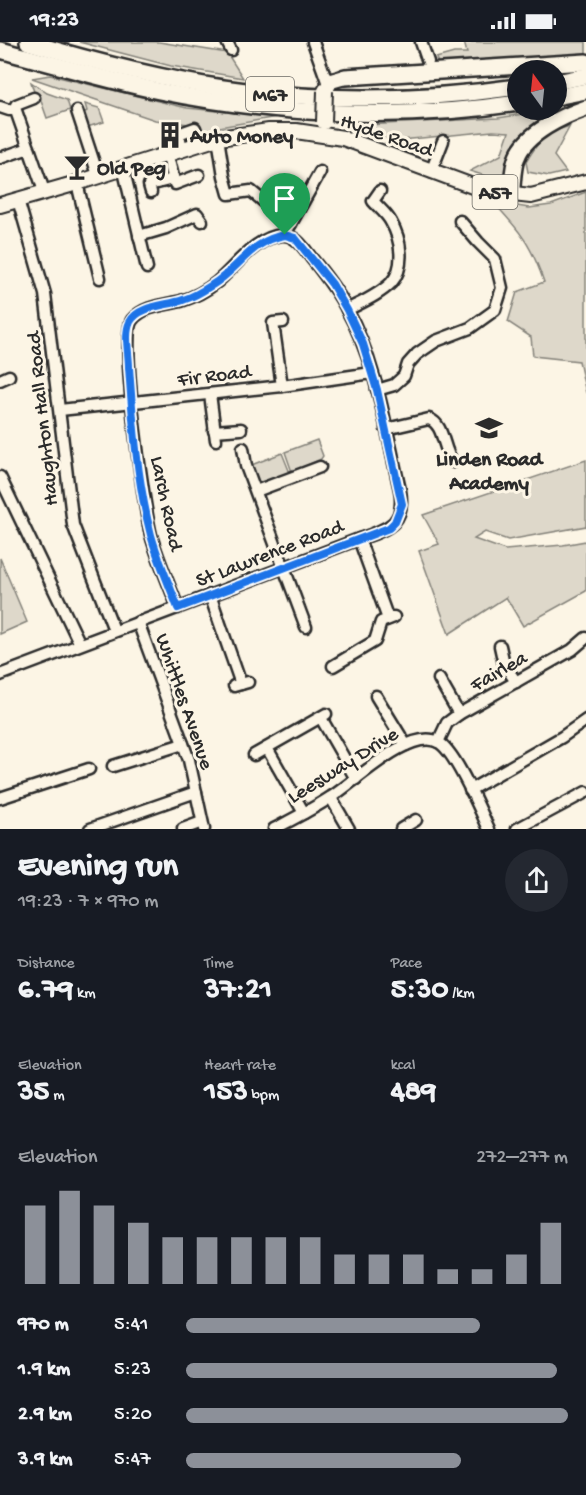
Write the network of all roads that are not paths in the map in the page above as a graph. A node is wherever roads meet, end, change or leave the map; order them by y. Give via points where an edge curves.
1 (28, 42) edge
2 (313, 42) edge
3 (421, 42) edge
4 (0, 50) edge
5 (428, 62) dead end
6 (586, 62) edge
7 (586, 76) edge
8 (345, 77) joint
9 (567, 80) edge
10 (326, 87) junction
11 (507, 88) edge
12 (586, 91) edge
13 (567, 95) edge
14 (34, 98) dead end
15 (507, 104) edge
16 (0, 107) edge
17 (15, 108) junction
18 (586, 108) edge
19 (77, 111) dead end
20 (323, 128) junction
21 (218, 138) junction
22 (442, 141) dead end
23 (29, 148) junction
24 (167, 153) junction
25 (0, 158) edge
26 (123, 167) junction
27 (320, 172) dead end
28 (431, 172) junction
29 (98, 175) junction
30 (199, 175) dead end
31 (174, 181) junction
32 (586, 182) edge
33 (76, 183) junction
34 (44, 191) junction
35 (380, 191) dead end
36 (151, 192) dead end
37 (511, 195) junction
38 (18, 200) junction
39 (0, 205) edge
40 (460, 220) dead end
41 (202, 221) dead end
42 (291, 224) junction
43 (285, 235) junction
44 (139, 236) junction
45 (147, 268) dead end
46 (100, 278) dead end
47 (347, 310) junction
48 (273, 323) dead end
49 (372, 373) junction
50 (282, 386) junction
51 (377, 393) junction
52 (210, 394) junction
53 (132, 403) junction
54 (60, 410) junction
55 (241, 429) dead end
56 (386, 429) junction
57 (243, 448) dead end
58 (453, 462) dead end
59 (320, 467) dead end
60 (0, 477) edge
61 (256, 491) junction
62 (359, 539) junction
63 (285, 567) junction
64 (210, 595) junction
65 (178, 608) junction
66 (138, 622) junction
67 (306, 627) dead end
68 (114, 630) junction
69 (586, 638) edge
70 (80, 644) junction
71 (500, 646) dead end
72 (333, 666) dead end
73 (0, 675) edge
74 (439, 679) dead end
75 (516, 682) junction
76 (241, 684) dead end
77 (376, 696) dead end
78 (459, 714) junction
79 (586, 720) edge
80 (438, 742) junction
81 (183, 744) junction
82 (406, 745) junction
83 (267, 748) junction
84 (254, 755) dead end
85 (113, 766) dead end
86 (88, 769) dead end
87 (356, 779) junction
88 (470, 790) junction
89 (196, 792) junction
90 (1, 796) edge
91 (331, 798) junction
92 (584, 798) edge
93 (304, 813) junction
94 (416, 820) dead end
95 (203, 826) edge
96 (277, 828) edge
97 (90, 829) edge
98 (183, 829) edge
99 (349, 829) edge
100 (401, 829) edge
101 (489, 829) edge
102 (517, 829) edge

1 - 11 highway, M67 via 164,78 289,96 431,96
2 - 10 street
3 - 5 street
4 - 15 highway, M67 via 159,91 264,107 381,112
6 - 8 highway
7 - 9 highway
8 - 10 main road
10 - 20 main road, bridge
12 - 13 highway
14 - 17 street
16 - 17 street
17 - 23 street
18 - 37 highway via 549,125 527,142 517,157
19 - 29 street
20 - 21 main road, Hyde Road / A57
20 - 28 main road, Hyde Road / A57
21 - 24 main road, Hyde Road / A57
21 - 42 street via 229,194 251,191
22 - 28 street
23 - 25 street
23 - 34 street
24 - 26 main road, Hyde Road / A57
24 - 31 street
26 - 29 main road, Hyde Road / A57
26 - 44 street
27 - 42 street
28 - 37 main road, Hyde Road / A57 via 486,191
29 - 33 main road, Hyde Road / A57
30 - 31 street
31 - 36 street via 149,185
32 - 37 main road, Hyde Road / A57 via 531,196
33 - 34 main road, Hyde Road / A57
33 - 46 street
34 - 38 main road, Hyde Road / A57
35 - 47 street via 373,201 390,221 400,243 399,265 392,282
38 - 39 main road, Hyde Road / A57
38 - 54 street, Haughton Hall Road via 45,294
40 - 51 street via 495,259 502,288 495,310 470,328 436,340 417,354 394,385
41 - 44 street via 197,214
42 - 43 street
43 - 47 street, St Lawrence Road via 295,238 309,254
43 - 53 street, Larch Road via 262,241 199,293 184,300 152,302 137,314 129,323 127,334
44 - 45 street
47 - 49 street, St Lawrence Road
48 - 50 street
49 - 50 street, Fir Road
49 - 51 street, St Lawrence Road
50 - 52 street, Fir Road
51 - 56 street, St Lawrence Road
52 - 53 street, Fir Road
52 - 55 street via 215,436
53 - 54 street, Fir Road
53 - 65 street, Larch Road via 151,533
54 - 68 street, Haughton Hall Road via 73,525
56 - 58 street via 434,420
56 - 62 street, St Lawrence Road via 402,504 389,528
57 - 61 street
59 - 61 street
60 - 70 street
61 - 63 street
62 - 63 street, St Lawrence Road
62 - 72 street via 388,619 375,641
63 - 64 street, St Lawrence Road
63 - 67 street
64 - 65 street, St Lawrence Road
64 - 76 street
65 - 66 street, St Lawrence Road
66 - 68 street, St Lawrence Road
66 - 81 street, Whittles Avenue
68 - 70 street, St Lawrence Road
69 - 75 street, Fairlea
70 - 73 street, St Lawrence Road
71 - 75 street via 504,664
74 - 78 street
75 - 78 street, Fairlea
77 - 82 street
78 - 80 street, Fairlea via 447,723
79 - 88 street
80 - 82 street, Leesway Drive via 419,740
80 - 88 street via 447,748
81 - 85 street
81 - 89 street, Whittles Avenue
82 - 87 street, Leesway Drive
83 - 84 street
83 - 87 street via 323,716
83 - 93 street
86 - 90 street
87 - 91 street, Leesway Drive
88 - 101 street
89 - 95 street, Whittles Avenue
89 - 97 street
91 - 93 street, Leesway Drive
91 - 99 street
92 - 102 street
93 - 96 street, Leesway Drive
94 - 100 street
95 - 98 street

